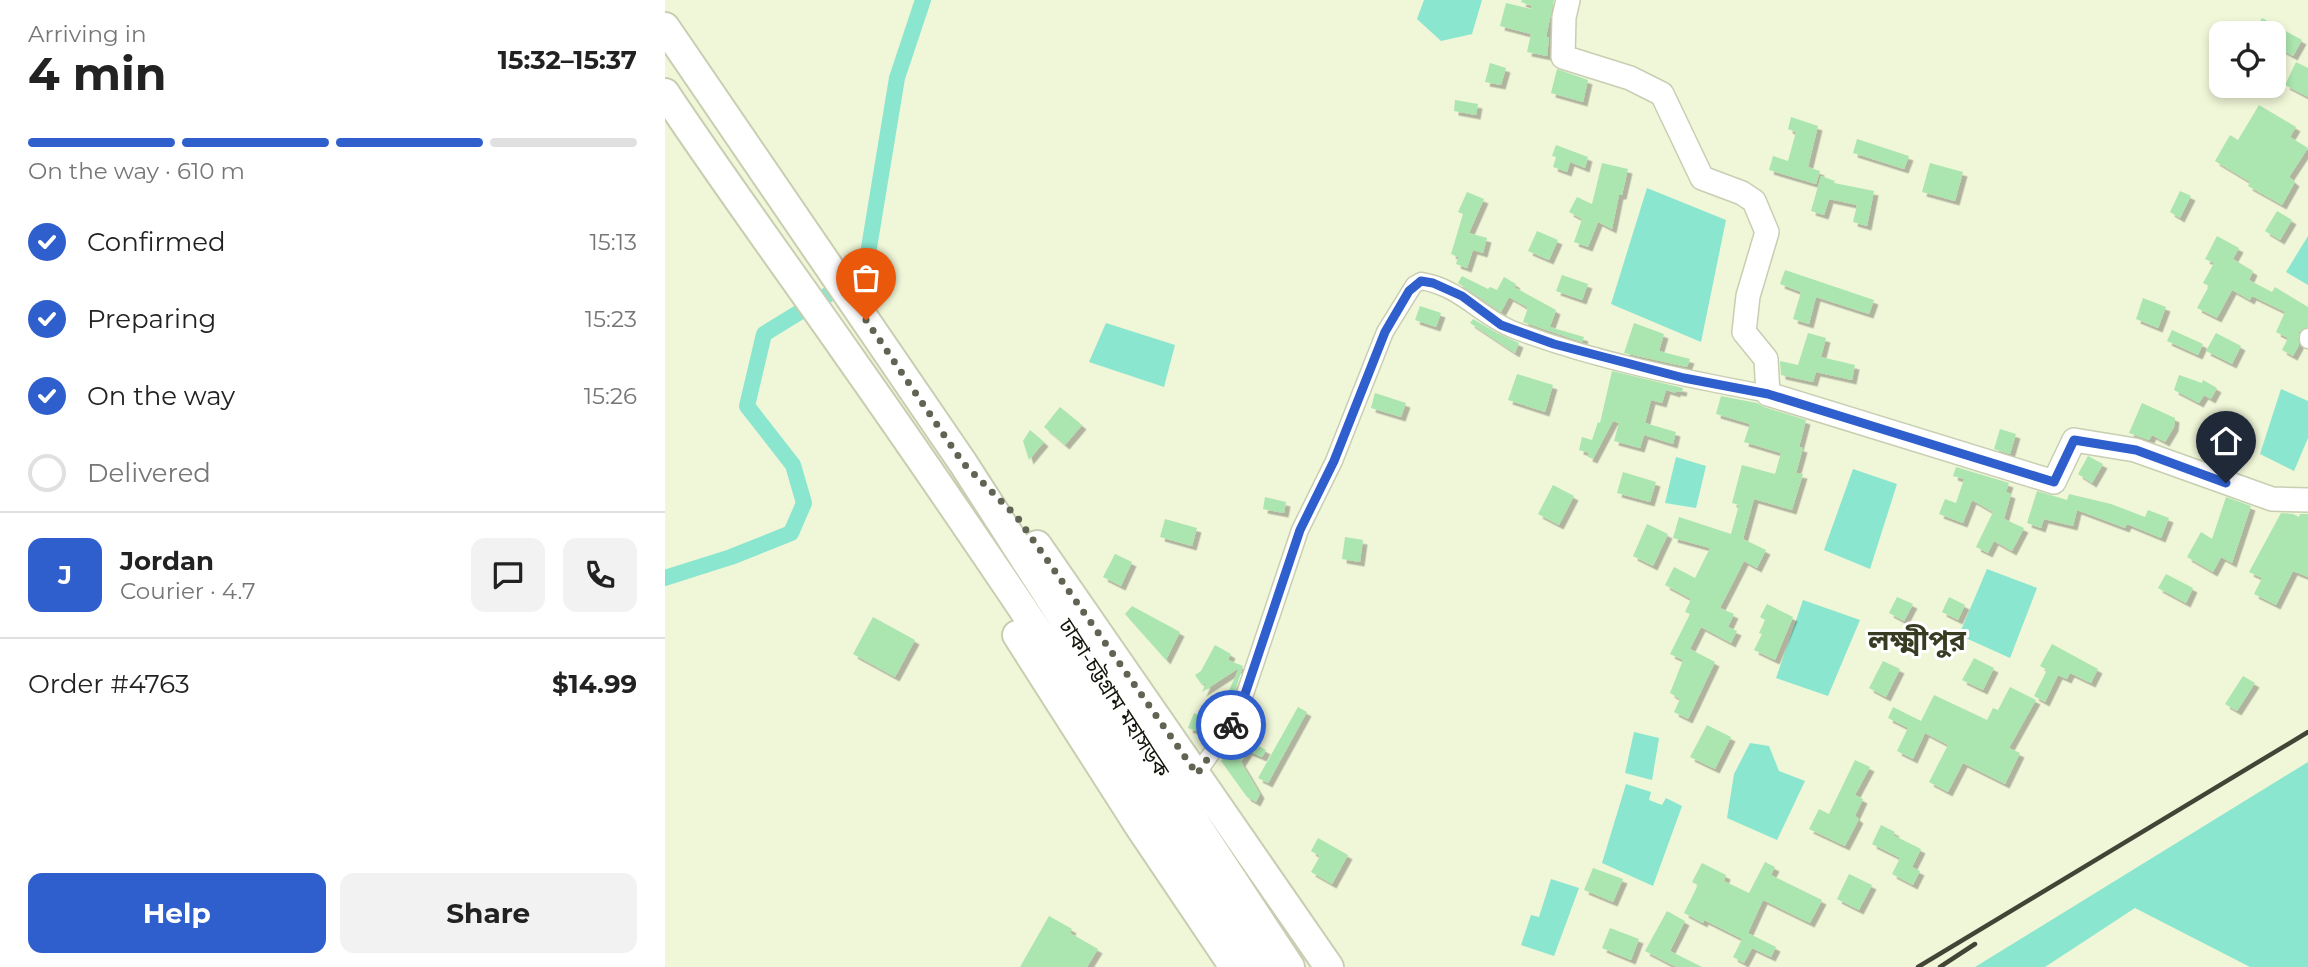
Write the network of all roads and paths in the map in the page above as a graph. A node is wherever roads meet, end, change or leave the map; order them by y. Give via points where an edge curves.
1 (1568, 0) edge
2 (665, 27) edge
3 (665, 93) edge
4 (1768, 394) junction
5 (963, 463) junction
6 (927, 468) junction
7 (2308, 500) edge
8 (1197, 774) junction
9 (1234, 967) edge
10 (1262, 967) edge
11 (1290, 967) edge
12 (1329, 967) edge

1 - 4 main road via 1563,57 1630,78 1662,94 1702,178 1754,201 1767,232 1748,296 1744,332 1766,359
2 - 5 highway, ঢাকা-চট্টগ্রাম মহাসড়ক
3 - 6 highway, ঢাকা-চট্টগ্রাম মহাসড়ক
4 - 7 main road via 2054,482 2074,440 2136,450 2272,499
4 - 8 street via 1684,378 1554,344 1501,325 1454,292 1421,281 1414,285 1385,332 1334,461 1300,530 1238,715
5 - 8 highway via 1017,517
5 - 11 highway, ঢাকা-চট্টগ্রাম মহাসড়ক
6 - 9 highway via 958,542
6 - 10 highway, ঢাকা-চট্টগ্রাম মহাসড়ক
8 - 12 highway

